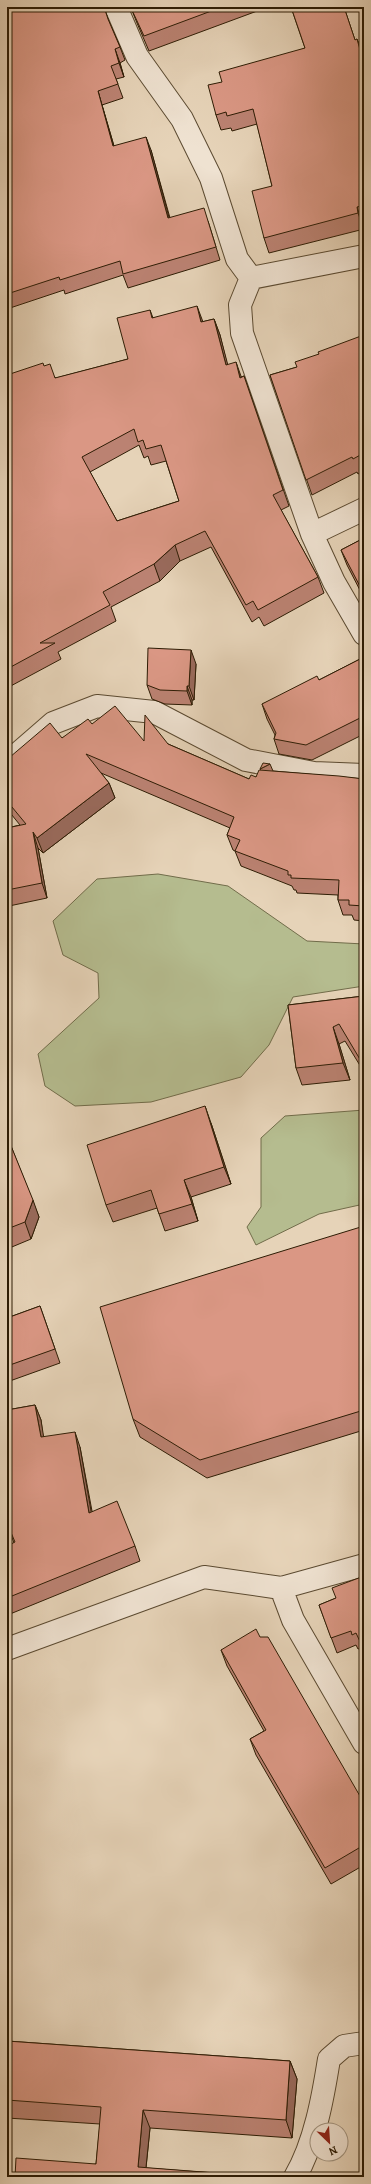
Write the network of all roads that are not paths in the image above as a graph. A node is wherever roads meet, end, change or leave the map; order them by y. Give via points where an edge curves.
1 (116, 7) edge
2 (364, 256) edge
3 (251, 278) junction
4 (364, 509) edge
5 (312, 534) junction
6 (364, 634) edge
7 (7, 763) edge
8 (364, 775) edge
9 (364, 1565) edge
10 (281, 1588) junction
11 (7, 1649) edge
12 (364, 1744) edge
13 (364, 2043) edge
14 (295, 2177) edge

1 - 3 street via 137,56 182,119 208,171 237,259
2 - 3 street
3 - 5 street via 240,305 242,333
4 - 5 street
5 - 6 street via 334,582
7 - 8 street via 53,723 97,706 154,712 246,760 314,772
9 - 10 street
10 - 11 street via 204,1577
10 - 12 street via 293,1620
13 - 14 street via 344,2046 329,2059 322,2104 301,2167

